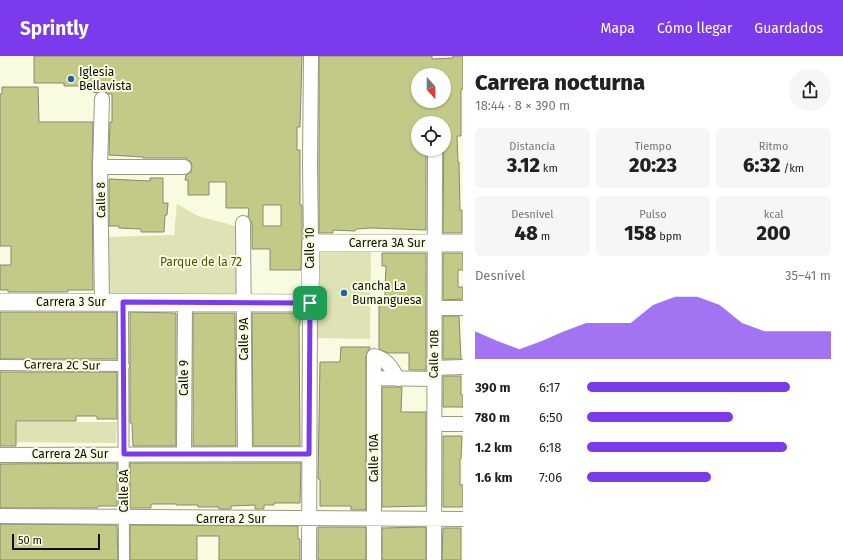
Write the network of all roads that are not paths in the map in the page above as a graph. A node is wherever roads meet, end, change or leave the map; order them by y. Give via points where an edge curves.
1 (311, 56) edge
2 (102, 99) dead end
3 (435, 156) edge
4 (100, 167) junction
5 (184, 167) dead end
6 (243, 223) dead end
7 (311, 243) junction
8 (435, 243) junction
9 (463, 243) edge
10 (0, 302) edge
11 (102, 302) junction
12 (123, 302) junction
13 (185, 302) junction
14 (244, 302) junction
15 (310, 303) junction
16 (435, 308) junction
17 (463, 308) edge
18 (0, 365) edge
19 (124, 366) junction
20 (463, 367) edge
21 (434, 373) junction
22 (374, 378) junction
23 (398, 379) junction
24 (434, 424) junction
25 (463, 424) edge
26 (124, 454) junction
27 (184, 454) junction
28 (244, 454) junction
29 (309, 454) junction
30 (0, 455) edge
31 (0, 516) edge
32 (124, 518) junction
33 (309, 519) junction
34 (434, 519) junction
35 (463, 519) edge
36 (374, 520) junction
37 (124, 560) edge
38 (309, 560) edge
39 (374, 560) edge
40 (434, 560) edge

1 - 7 street, Calle 10
2 - 4 street, Calle 8
3 - 8 street, Calle 10B
4 - 5 street
4 - 11 street, Calle 8
6 - 14 street, Calle 9A
7 - 8 street, Carrera 3A Sur
7 - 15 street, Calle 10
8 - 9 street, Carrera 3A Sur
8 - 16 street, Calle 10B
10 - 11 street, Carrera 3 Sur
11 - 12 street, Carrera 3 Sur
12 - 13 street, Carrera 3 Sur
12 - 19 street, Calle 8A
13 - 14 street, Carrera 3 Sur
13 - 27 street, Calle 9
14 - 15 street, Carrera 3 Sur
14 - 28 street, Calle 9A
15 - 29 street, Calle 10
16 - 17 street
16 - 21 street, Calle 10B
18 - 19 street, Carrera 2C Sur
19 - 26 street, Calle 8A
20 - 21 street
21 - 23 street
21 - 24 street, Calle 10B
22 - 23 street
22 - 23 street, Calle 10A via 374,356 384,359
22 - 36 street, Calle 10A
24 - 25 street
24 - 34 street, Calle 10B
26 - 27 street, Carrera 2A Sur
26 - 30 street, Carrera 2A Sur
26 - 32 street, Calle 8A
27 - 28 street, Carrera 2A Sur
28 - 29 street, Carrera 2A Sur
29 - 33 street, Calle 10
31 - 32 street, Carrera 2 Sur
32 - 33 street, Carrera 2 Sur
32 - 37 street, Calle 8A
33 - 36 street, Carrera 2 Sur
33 - 38 street, Calle 10
34 - 35 street, Carrera 2 Sur
34 - 36 street, Carrera 2 Sur
34 - 40 street, Calle 10B
36 - 39 street, Calle 10A

